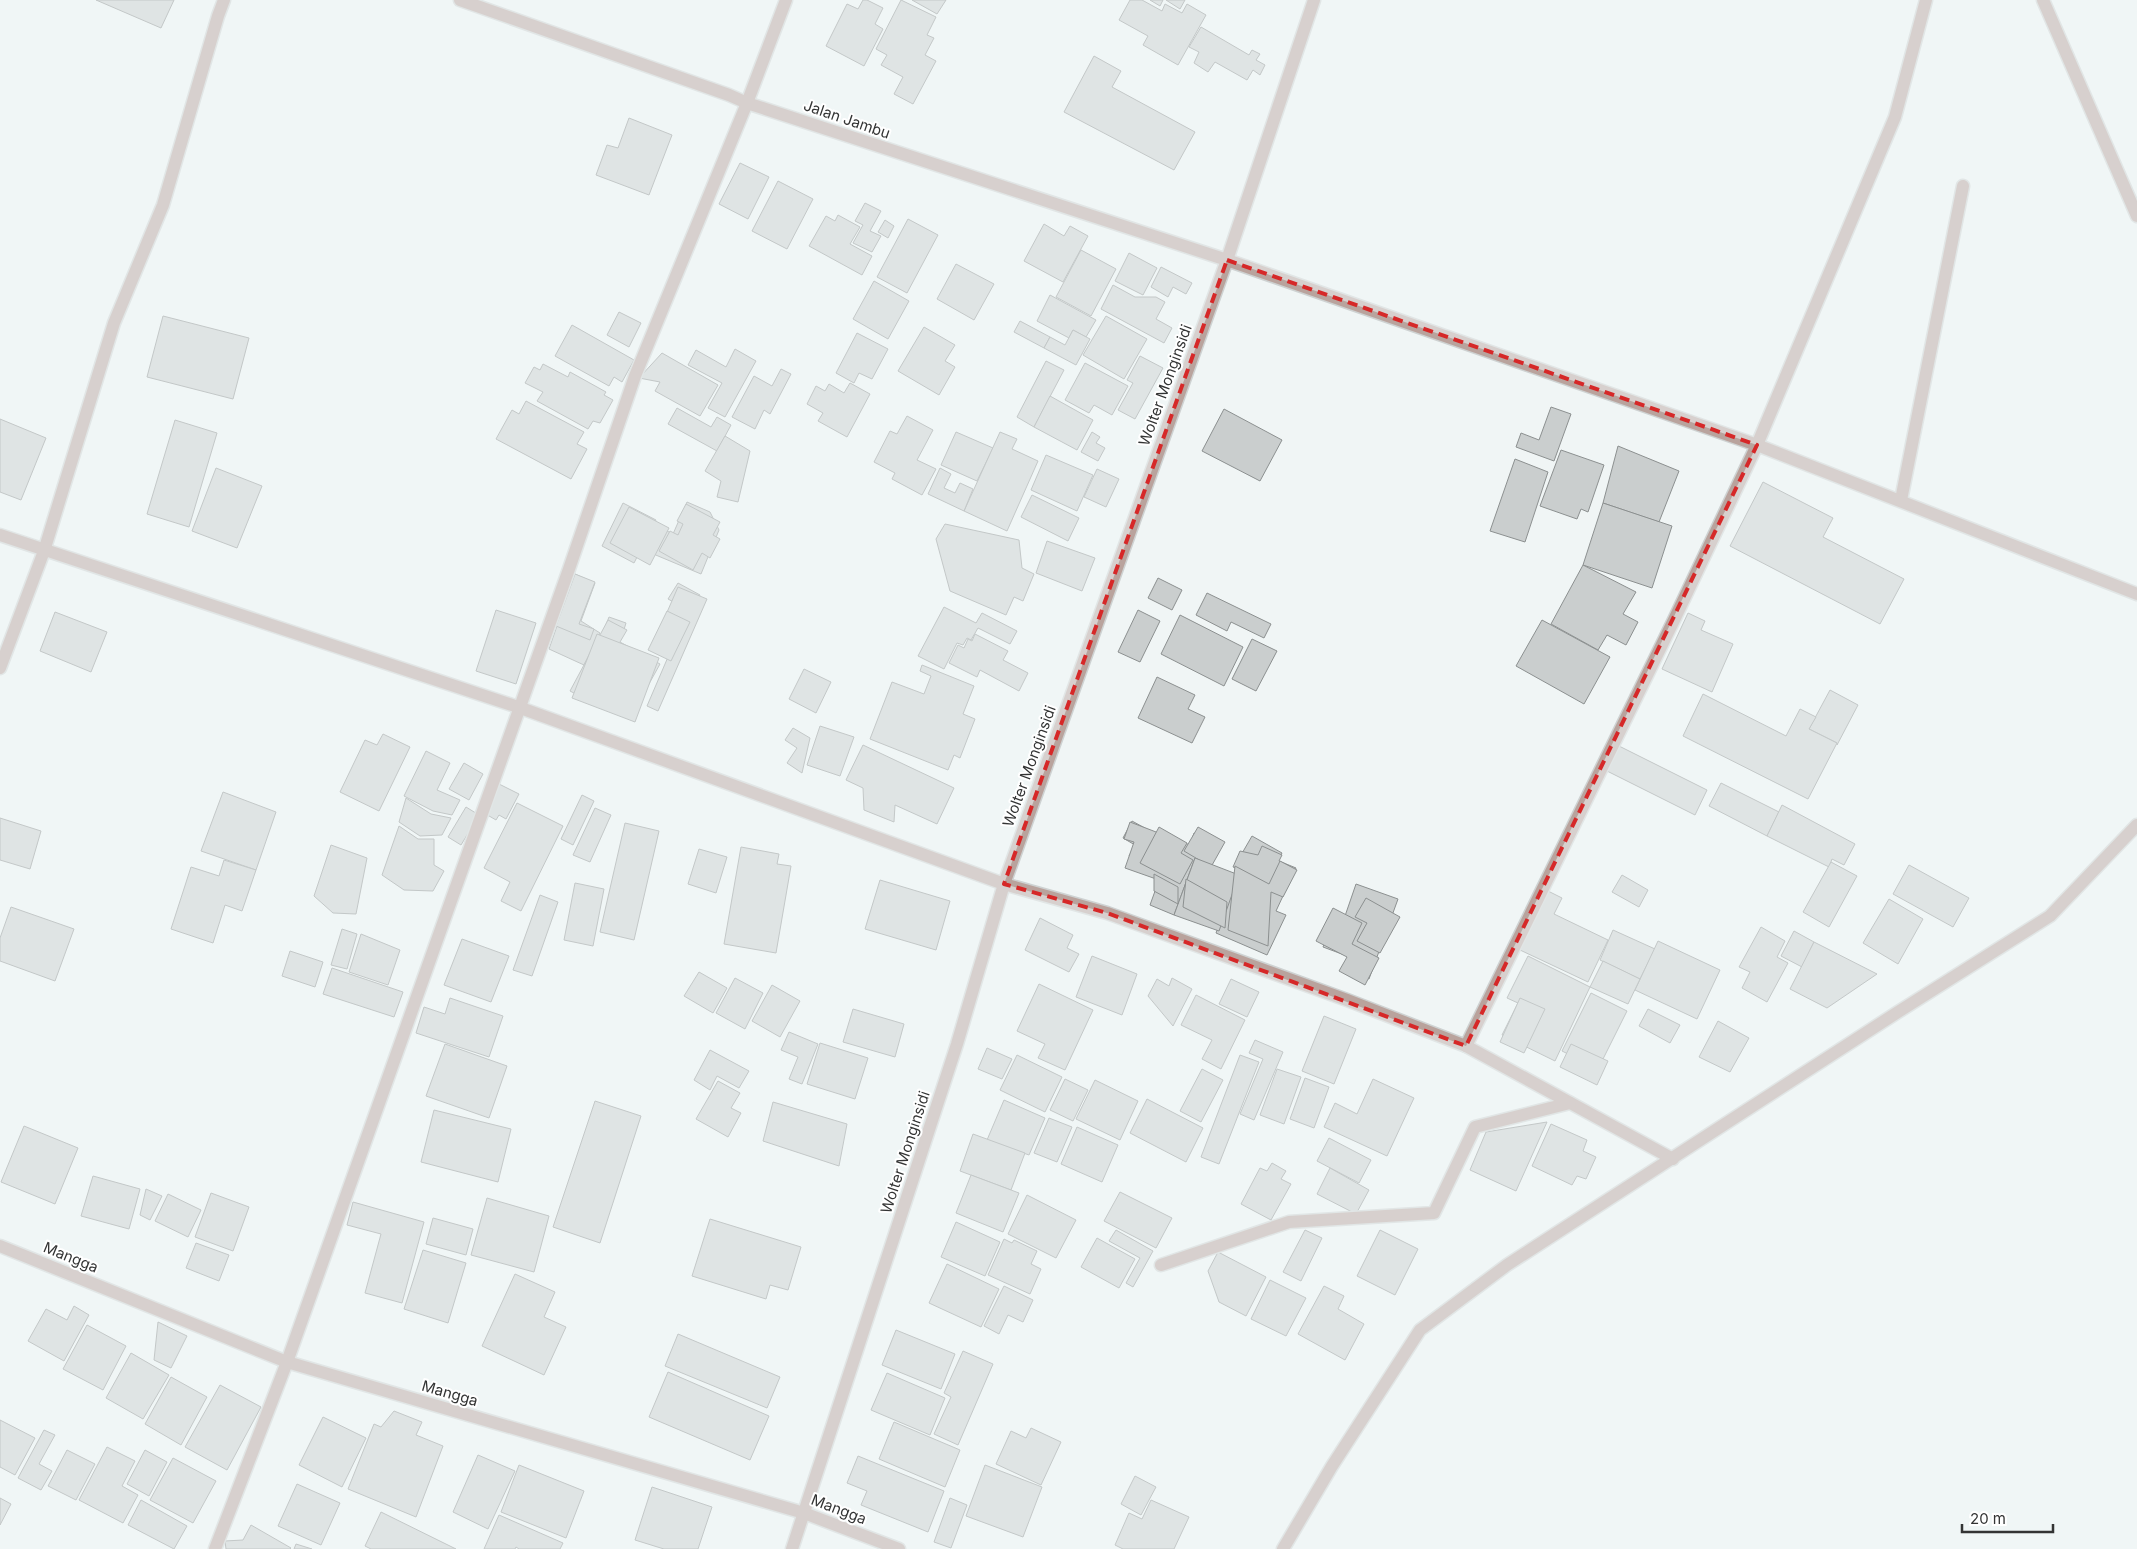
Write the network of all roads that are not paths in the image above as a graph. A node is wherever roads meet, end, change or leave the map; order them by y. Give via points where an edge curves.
1 (224, 0) edge
2 (460, 0) edge
3 (786, 0) edge
4 (1314, 0) edge
5 (1926, 0) edge
6 (2044, 0) edge
7 (747, 103) junction
8 (1963, 186) dead end
9 (2137, 216) edge
10 (1227, 260) junction
11 (1757, 444) junction
12 (1901, 500) junction
13 (0, 535) edge
14 (44, 551) junction
15 (2137, 594) edge
16 (0, 668) edge
17 (518, 708) junction
18 (2137, 825) edge
19 (1004, 884) junction
20 (1466, 1046) junction
21 (1570, 1103) junction
22 (1673, 1159) junction
23 (0, 1246) edge
24 (1161, 1266) dead end
25 (287, 1362) junction
26 (804, 1513) junction
27 (215, 1549) edge
28 (792, 1549) edge
29 (899, 1549) edge
30 (1283, 1549) edge

1 - 14 street via 163,205 114,324
2 - 7 street, Jalan Jambu
3 - 7 street
4 - 10 street, Wolter Monginsidi
5 - 11 street via 1895,117
6 - 9 street
7 - 10 street, Jalan Jambu
7 - 17 street via 635,376
8 - 12 street
10 - 11 street, Jalan Jambu
10 - 19 street, Wolter Monginsidi
11 - 12 street, Jalan Jambu
11 - 20 street
12 - 15 street, Jalan Jambu
13 - 14 street
14 - 16 street
14 - 17 street
17 - 19 street
17 - 25 street
18 - 22 street via 2050,916
19 - 20 street via 1126,920
19 - 26 street, Wolter Monginsidi via 957,1044
20 - 21 street
21 - 22 street
21 - 24 street via 1474,1127 1434,1213 1289,1222
22 - 30 street via 1507,1266 1420,1330
23 - 25 street, Mangga
25 - 26 street, Mangga
25 - 27 street
26 - 28 street, Wolter Monginsidi
26 - 29 street, Mangga

